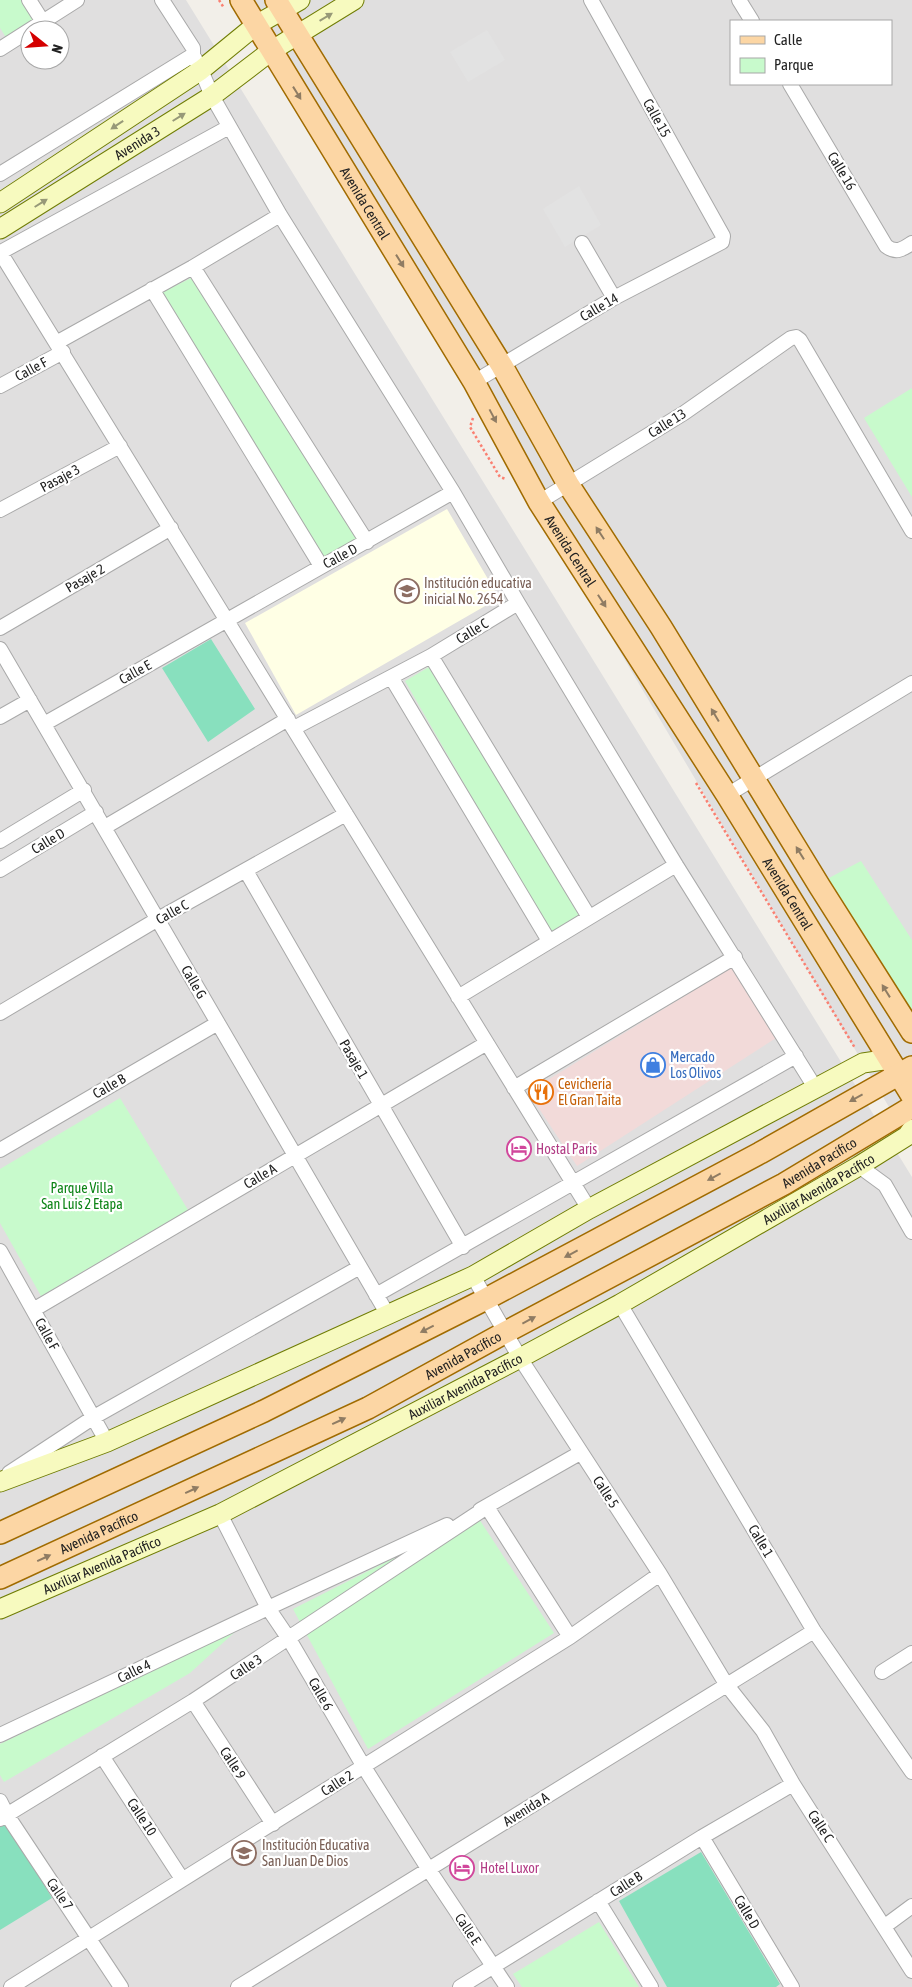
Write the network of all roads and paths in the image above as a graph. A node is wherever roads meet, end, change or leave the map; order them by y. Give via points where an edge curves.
1 (29, 0) edge
2 (77, 0) edge
3 (162, 0) edge
4 (241, 0) edge
5 (354, 0) edge
6 (591, 0) edge
7 (739, 0) edge
8 (286, 3) edge
9 (41, 20) edge
10 (45, 20) edge
11 (751, 20) edge
12 (256, 25) junction
13 (20, 34) edge
14 (298, 34) junction
15 (2, 43) edge
16 (271, 52) junction
17 (197, 62) junction
18 (791, 85) edge
19 (212, 96) junction
20 (229, 127) junction
21 (0, 174) edge
22 (0, 203) edge
23 (280, 215) junction
24 (0, 229) edge
25 (723, 236) joint
26 (582, 243) dead end
27 (912, 243) edge
28 (0, 252) edge
29 (193, 267) junction
30 (152, 289) junction
31 (614, 298) junction
32 (59, 347) junction
33 (502, 366) junction
34 (474, 382) junction
35 (0, 386) edge
36 (120, 446) junction
37 (568, 484) junction
38 (453, 492) junction
39 (539, 502) junction
40 (0, 510) edge
41 (171, 528) junction
42 (912, 531) edge
43 (367, 542) junction
44 (321, 566) junction
45 (518, 603) junction
46 (227, 620) junction
47 (0, 628) edge
48 (0, 649) edge
49 (431, 656) junction
50 (391, 677) junction
51 (912, 683) edge
52 (30, 700) junction
53 (0, 717) edge
54 (44, 724) junction
55 (291, 724) junction
56 (754, 779) junction
57 (84, 790) junction
58 (727, 795) junction
59 (96, 812) junction
60 (346, 814) junction
61 (105, 827) junction
62 (0, 841) edge
63 (676, 865) junction
64 (0, 870) edge
65 (246, 871) junction
66 (589, 917) junction
67 (158, 919) junction
68 (549, 941) junction
69 (735, 957) junction
70 (458, 997) junction
71 (0, 1013) edge
72 (218, 1024) junction
73 (912, 1032) edge
74 (487, 1043) junction
75 (796, 1056) junction
76 (900, 1067) edge
77 (514, 1088) junction
78 (816, 1088) junction
79 (912, 1096) edge
80 (382, 1105) junction
81 (912, 1107) edge
82 (912, 1129) edge
83 (0, 1150) edge
84 (295, 1156) junction
85 (859, 1166) junction
86 (572, 1182) junction
87 (588, 1209) junction
88 (912, 1232) edge
89 (463, 1247) junction
90 (0, 1251) edge
91 (360, 1267) junction
92 (473, 1276) junction
93 (376, 1295) junction
94 (486, 1299) junction
95 (620, 1304) junction
96 (33, 1310) junction
97 (388, 1315) junction
98 (506, 1332) junction
99 (520, 1358) junction
100 (94, 1417) junction
101 (107, 1442) junction
102 (580, 1452) junction
103 (0, 1480) edge
104 (487, 1507) junction
105 (220, 1514) junction
106 (0, 1533) edge
107 (660, 1574) junction
108 (0, 1578) edge
109 (268, 1608) junction
110 (0, 1609) edge
111 (814, 1631) junction
112 (570, 1637) junction
113 (289, 1639) junction
114 (912, 1653) edge
115 (882, 1672) dead end
116 (726, 1684) junction
117 (193, 1701) junction
118 (0, 1735) edge
119 (102, 1756) junction
120 (364, 1767) junction
121 (912, 1772) edge
122 (794, 1784) junction
123 (0, 1801) edge
124 (3, 1817) edge
125 (273, 1824) junction
126 (702, 1837) junction
127 (429, 1870) junction
128 (182, 1879) junction
129 (598, 1901) junction
130 (912, 1906) edge
131 (884, 1926) junction
132 (90, 1937) junction
133 (494, 1966) junction
134 (912, 1971) edge
135 (11, 1987) edge
136 (121, 1987) edge
137 (238, 1987) edge
138 (460, 1987) edge
139 (507, 1987) edge
140 (651, 1987) edge
141 (792, 1987) edge

1 - 9 street
2 - 10 street
3 - 17 street via 192,48
4 - 12 main road, Avenida Central
14 -> 5 main road, Avenida 3
6 - 25 street, Calle 15
7 - 11 street
8 - 12 main road, Avenida 3
8 - 14 main road
12 - 16 main road, Avenida Central
12 - 17 main road, Avenida 3
13 - 15 street
14 - 16 main road, Avenida 3
14 - 33 main road
16 - 19 main road, Avenida 3
16 -> 34 main road, Avenida Central
17 - 19 street
17 - 21 street
17 -> 22 main road, Avenida 3
18 - 27 street, Calle 16 via 886,246 899,251
19 - 20 street
24 -> 19 main road, Avenida 3
20 - 23 street
20 - 28 street
23 - 29 street, Calle F
23 - 38 street
25 - 31 street, Calle 14 via 721,244
26 - 31 street
28 - 32 street
29 - 30 street, Calle F
29 - 43 street
30 - 32 street, Calle F
30 - 44 street
31 - 33 street, Calle 14
32 - 35 street, Calle F
32 - 36 street
33 - 34 street, Calle 14
33 - 37 main road
34 -> 39 main road, Avenida Central
36 - 40 street, Pasaje 3
36 - 41 street
37 - 39 street, Calle 13
37 - 42 street, Calle 13 via 684,413 796,337
56 -> 37 main road via 662,627
38 - 43 street, Calle D
38 - 45 street
39 -> 58 main road, Avenida Central
41 - 46 street
41 - 47 street, Pasaje 2
43 - 44 street, Calle D
44 - 46 street, Calle D
45 - 49 street, Calle C
45 - 63 street
46 - 54 street, Calle E
46 - 55 street
48 - 52 street, Calle G
49 - 50 street, Calle C
49 - 66 street
50 - 55 street, Calle C
50 - 68 street
51 - 56 street
52 - 53 street
52 - 54 street, Calle G
54 - 57 street, Calle G
55 - 60 street
55 - 61 street
56 - 58 street
73 -> 56 main road
57 - 59 street, Calle G
57 - 62 street, Calle D
58 - 76 main road, Avenida Central
59 - 61 street, Calle G
59 - 64 street, Calle D
60 - 65 street, Calle C
60 - 70 street
61 - 67 street, Calle G
63 - 66 street
63 - 69 street
65 - 67 street, Calle C
65 - 80 street, Pasaje 1
66 - 68 street
67 - 71 street, Calle C
67 - 72 street, Calle G
68 - 70 street
69 - 75 street
69 - 77 street
70 - 74 street
72 - 83 street, Calle B
72 - 84 street, Calle G
74 - 77 street
74 - 80 street, Calle A
75 - 78 street
75 - 86 street
76 - 78 main road via 863,1062
76 - 79 main road, Avenida Central
76 -> 94 main road via 760,1153
77 - 86 street
78 - 87 main road
80 - 84 street, Calle A
80 - 89 street, Pasaje 1
98 -> 81 main road, Avenida Pacífico via 784,1184
82 - 85 main road, Auxiliar Avenida Pacífico via 907,1136
84 - 91 street, Calle G
84 - 96 street, Calle A
85 - 88 street via 885,1185
85 - 95 main road, Auxiliar Avenida Pacífico
86 - 87 street
86 - 89 street
87 - 92 main road
89 - 93 street
90 - 96 street, Calle F
91 - 93 street, Calle G
91 - 100 street
92 - 94 street
92 - 97 main road
93 - 97 street, Calle G
94 - 98 street, Calle 5
94 -> 106 main road via 264,1411
95 - 99 main road, Auxiliar Avenida Pacífico
95 - 111 street, Calle 1
96 - 100 street, Calle F
97 - 101 main road
98 - 99 street, Calle 5
108 -> 98 main road, Avenida Pacífico via 368,1408
99 - 102 street, Calle 5
99 - 105 main road, Auxiliar Avenida Pacífico
100 - 101 street, Calle F
100 - 103 street
101 - 103 main road
102 - 104 street, Calle 3
102 - 107 street, Calle 5
104 - 109 street, Calle 3
104 - 112 street
104 - 113 street, Calle 3
105 - 109 street, Calle 6
105 - 110 main road, Auxiliar Avenida Pacífico
107 - 112 street, Calle 2
107 - 116 street, Calle 5
109 - 113 street, Calle 6
109 - 118 street, Calle 4
111 - 116 street, Avenida A
111 - 121 street, Calle 1
112 - 120 street, Calle 2
113 - 117 street, Calle 3
113 - 120 street, Calle 6
114 - 115 street
116 - 122 street, Calle C via 763,1731
116 - 127 street, Avenida A
117 - 119 street, Calle 3
117 - 125 street, Calle 9
119 - 124 street, Calle 3
119 - 128 street, Calle 10
120 - 125 street, Calle 2
120 - 127 street, Calle 6
122 - 126 street, Calle B
122 - 131 street, Calle C
123 - 124 street, Calle 7
124 - 132 street, Calle 7
125 - 128 street, Calle 2
126 - 129 street, Calle B
126 - 141 street, Calle D
127 - 133 street, Calle E
127 - 137 street, Avenida A
128 - 132 street, Calle 2
129 - 133 street, Calle B
129 - 140 street
130 - 131 street
131 - 134 street, Calle C
132 - 135 street, Calle 2
132 - 136 street, Calle 7
133 - 138 street, Calle B
133 - 139 street, Calle E

